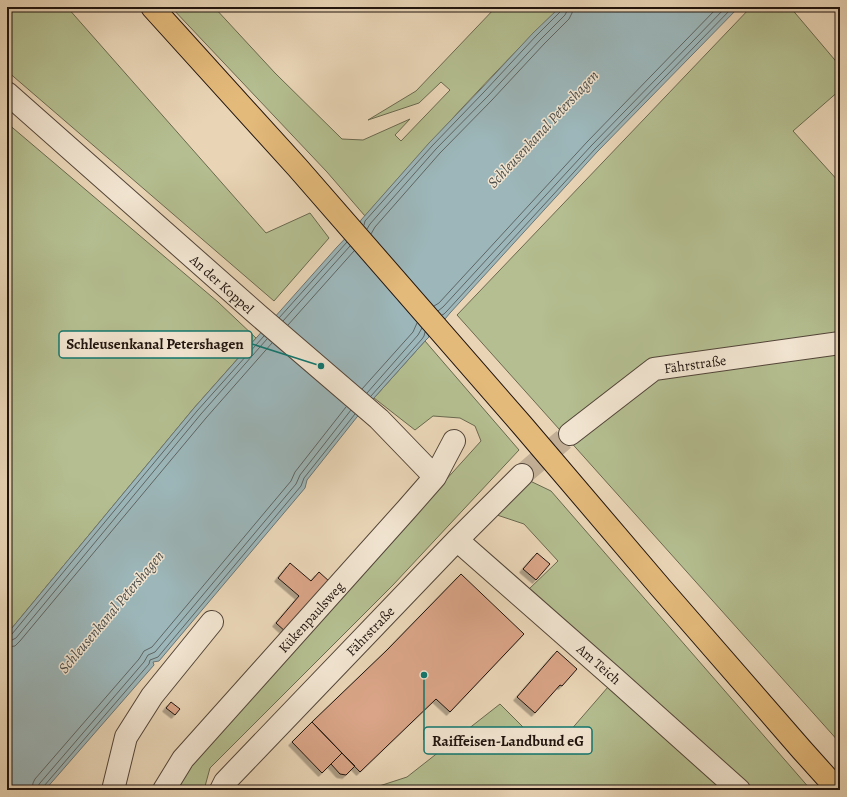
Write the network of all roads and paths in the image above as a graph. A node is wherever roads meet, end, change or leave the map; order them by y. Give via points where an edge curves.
1 (152, 7) edge
2 (7, 93) edge
3 (840, 343) edge
4 (570, 434) tunnel mouth
5 (454, 441) dead end
6 (522, 475) tunnel mouth
7 (435, 477) junction
8 (457, 540) junction
9 (212, 622) dead end
10 (113, 790) edge
11 (164, 790) edge
12 (220, 790) edge
13 (739, 790) edge
14 (838, 790) edge

1 - 14 main road via 308,180
2 - 7 street, An der Koppel via 379,419
3 - 4 street, Fährstraße via 654,369
5 - 7 street, Kükenpaulsweg
6 - 8 street, Fährstraße
7 - 11 street, Kükenpaulsweg via 183,759
8 - 12 street, Fährstraße
8 - 13 street, Am Teich
9 - 10 street via 152,696 126,737

